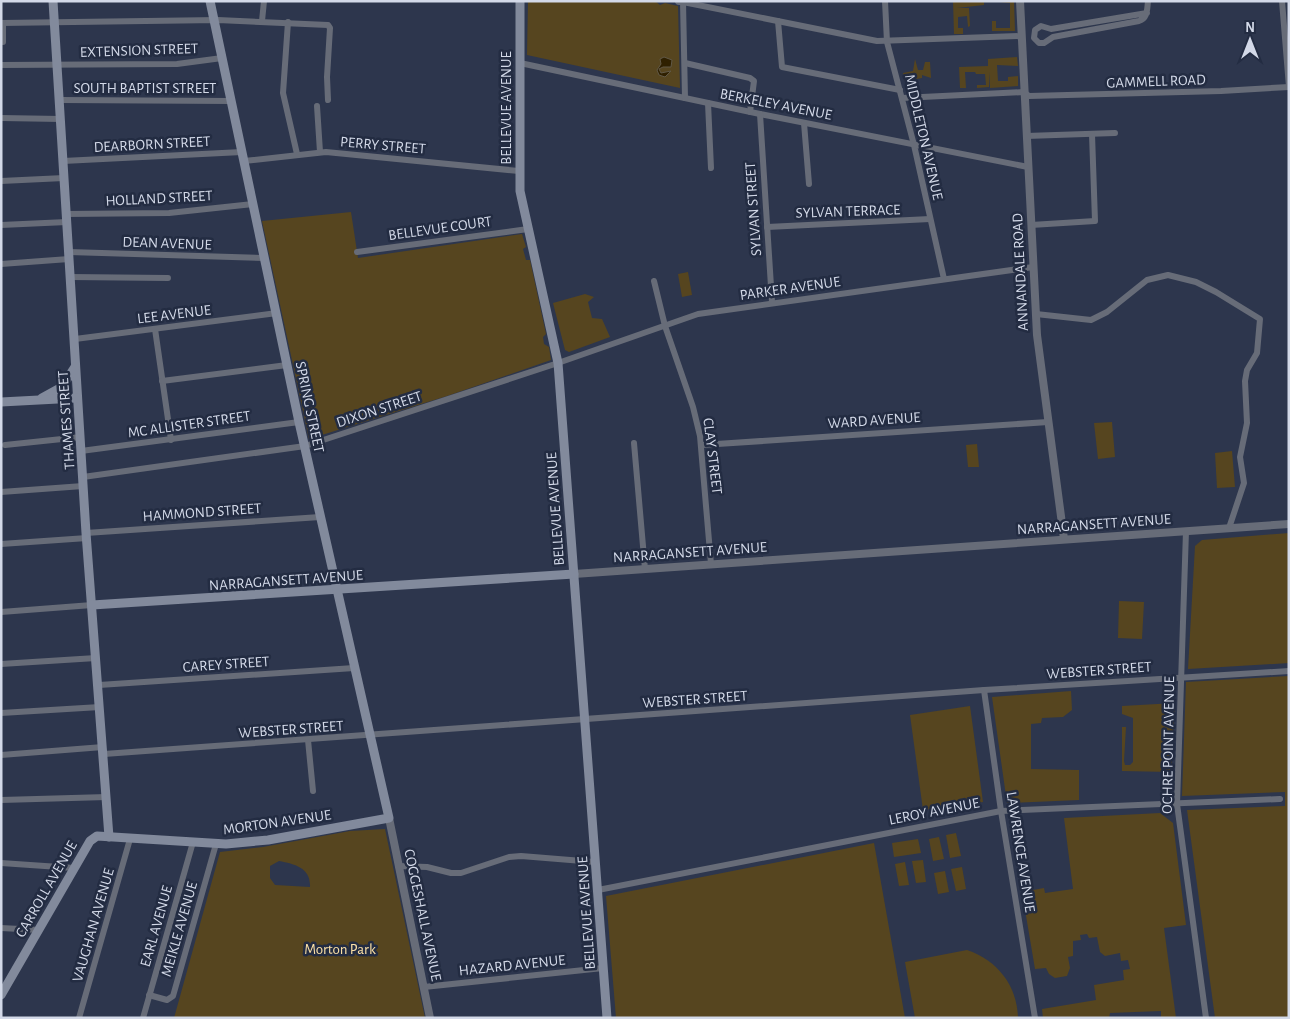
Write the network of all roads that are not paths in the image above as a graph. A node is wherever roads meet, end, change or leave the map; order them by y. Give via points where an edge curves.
1 (53, 1) edge
2 (210, 1) edge
3 (264, 1) edge
4 (520, 1) edge
5 (682, 1) edge
6 (885, 1) edge
7 (1020, 1) edge
8 (1148, 1) edge
9 (1282, 1) edge
10 (1147, 13) junction
11 (213, 20) junction
12 (262, 20) junction
13 (778, 21) junction
14 (288, 22) junction
15 (2, 23) edge
16 (54, 23) junction
17 (1021, 36) junction
18 (3, 42) dead end
19 (887, 42) junction
20 (222, 58) junction
21 (520, 63) junction
22 (1, 64) edge
23 (58, 64) junction
24 (684, 64) junction
25 (1289, 87) edge
26 (900, 90) junction
27 (1024, 92) junction
28 (685, 98) junction
29 (902, 98) junction
30 (60, 100) junction
31 (328, 100) dead end
32 (231, 101) junction
33 (708, 103) junction
34 (317, 106) dead end
35 (750, 112) junction
36 (760, 114) junction
37 (1, 118) edge
38 (61, 119) junction
39 (804, 123) junction
40 (1115, 133) dead end
41 (1092, 134) junction
42 (1026, 136) junction
43 (914, 145) junction
44 (320, 152) junction
45 (297, 154) junction
46 (243, 156) junction
47 (63, 161) junction
48 (1028, 167) junction
49 (711, 168) dead end
50 (520, 171) junction
51 (64, 178) junction
52 (1, 181) edge
53 (809, 184) dead end
54 (253, 204) junction
55 (67, 218) junction
56 (930, 219) junction
57 (1, 225) edge
58 (1031, 225) junction
59 (767, 227) junction
60 (528, 229) junction
61 (357, 252) dead end
62 (69, 256) junction
63 (264, 258) junction
64 (1, 264) edge
65 (1033, 267) junction
66 (70, 277) junction
67 (168, 278) dead end
68 (944, 279) junction
69 (654, 281) dead end
70 (772, 302) junction
71 (277, 313) junction
72 (1036, 314) junction
73 (665, 326) junction
74 (155, 329) junction
75 (74, 339) junction
76 (558, 363) junction
77 (287, 365) junction
78 (76, 367) junction
79 (162, 381) junction
80 (77, 398) junction
81 (35, 400) junction
82 (1, 402) edge
83 (299, 422) junction
84 (1048, 422) junction
85 (80, 437) junction
86 (171, 440) junction
87 (634, 443) dead end
88 (5, 445) dead end
89 (702, 445) junction
90 (305, 446) junction
91 (81, 451) junction
92 (83, 482) junction
93 (1, 492) edge
94 (320, 517) junction
95 (1289, 524) edge
96 (1229, 528) junction
97 (1186, 531) junction
98 (86, 536) junction
99 (1064, 540) junction
100 (1, 544) edge
101 (712, 564) junction
102 (645, 569) junction
103 (574, 574) junction
104 (337, 590) junction
105 (92, 606) junction
106 (1, 612) edge
107 (96, 658) junction
108 (1, 664) edge
109 (354, 668) junction
110 (1289, 671) edge
111 (1182, 677) junction
112 (98, 685) junction
113 (984, 690) junction
114 (100, 707) junction
115 (1, 713) edge
116 (585, 719) junction
117 (370, 736) junction
118 (308, 740) junction
119 (103, 751) junction
120 (1, 755) edge
121 (313, 790) dead end
122 (107, 797) junction
123 (1280, 799) dead end
124 (1, 800) edge
125 (1177, 804) junction
126 (1001, 811) junction
127 (389, 818) junction
128 (109, 836) junction
129 (130, 839) junction
130 (193, 842) junction
131 (216, 844) junction
132 (595, 862) junction
133 (1, 863) edge
134 (398, 866) junction
135 (74, 868) junction
136 (598, 890) junction
137 (1, 928) edge
138 (39, 930) junction
139 (603, 968) junction
140 (424, 987) junction
141 (1, 994) edge
142 (149, 995) junction
143 (79, 1018) edge
144 (143, 1018) edge
145 (430, 1018) edge
146 (607, 1018) edge
147 (1035, 1018) edge
148 (1206, 1018) edge

1 - 16 main road, THAMES STREET
2 - 11 main road, SPRING STREET
3 - 12 street
4 - 21 main road, BELLEVUE AVENUE
5 - 13 street
5 - 24 street
6 - 19 street, MIDDLETON AVENUE
7 - 17 street, ANNANDALE ROAD
8 - 10 street
9 - 25 street
10 - 10 street via 1051,29 1041,26 1034,30 1034,38 1044,43 1053,37 1139,21
11 - 12 street
11 - 16 street
11 - 20 main road, SPRING STREET
12 - 14 street
13 - 19 street
13 - 26 street via 782,67
14 - 31 street via 330,28
14 - 45 street via 284,93
15 - 16 street
15 - 18 street
16 - 23 main road, THAMES STREET
17 - 19 street
17 - 27 street, ANNANDALE ROAD
19 - 26 street, MIDDLETON AVENUE
20 - 23 street, EXTENSION STREET via 177,64
20 - 32 main road, SPRING STREET
21 - 28 street, BERKELEY AVENUE
21 - 50 main road, BELLEVUE AVENUE
22 - 23 street, EXTENSION STREET
23 - 30 main road, THAMES STREET
24 - 28 street
24 - 35 street via 750,78 754,81
25 - 27 street, GAMMELL ROAD via 1029,96
26 - 29 street, MIDDLETON AVENUE
27 - 29 street, GAMMELL ROAD
27 - 42 street, ANNANDALE ROAD
28 - 33 street, BERKELEY AVENUE
29 - 43 street, MIDDLETON AVENUE
30 - 32 street, SOUTH BAPTIST STREET
30 - 38 main road, THAMES STREET
32 - 46 main road, SPRING STREET
33 - 35 street, BERKELEY AVENUE
33 - 49 street
34 - 44 street
35 - 36 street, BERKELEY AVENUE
36 - 39 street, BERKELEY AVENUE
36 - 59 street, SYLVAN STREET
37 - 38 street
38 - 47 main road, THAMES STREET
39 - 43 street, BERKELEY AVENUE
39 - 53 street
40 - 41 street
41 - 42 street
41 - 58 street via 1095,221
42 - 48 street, ANNANDALE ROAD
43 - 48 street, BERKELEY AVENUE
43 - 56 street, MIDDLETON AVENUE
44 - 45 street, PERRY STREET
44 - 50 street, PERRY STREET
45 - 46 street, PERRY STREET
46 - 47 street, DEARBORN STREET
46 - 54 main road, SPRING STREET
47 - 51 main road, THAMES STREET
48 - 58 street, ANNANDALE ROAD
50 - 60 main road, BELLEVUE AVENUE via 520,191
51 - 52 street
51 - 55 main road, THAMES STREET
54 - 55 street, HOLLAND STREET via 169,213
54 - 63 main road, SPRING STREET
55 - 57 street, HOLLAND STREET
55 - 62 main road, THAMES STREET
56 - 59 street, SYLVAN TERRACE
56 - 68 street, MIDDLETON AVENUE
58 - 65 street, ANNANDALE ROAD
59 - 70 street, SYLVAN STREET
60 - 61 street, BELLEVUE COURT
60 - 76 main road, BELLEVUE AVENUE
62 - 63 street, DEAN AVENUE
62 - 64 street, DEAN AVENUE
62 - 66 main road, THAMES STREET
63 - 71 main road, SPRING STREET
65 - 68 street, PARKER AVENUE
65 - 72 street, ANNANDALE ROAD
66 - 67 street
66 - 75 main road, THAMES STREET
68 - 70 street, PARKER AVENUE
69 - 73 street, CLAY STREET
70 - 73 street, PARKER AVENUE via 698,314
71 - 74 street, LEE AVENUE
71 - 77 main road, SPRING STREET
72 - 84 street, ANNANDALE ROAD
72 - 96 street via 1091,320 1107,312 1146,280 1168,275 1203,286 1260,319 1257,353 1245,381 1247,426 1240,457 1244,483
73 - 76 street, PARKER AVENUE
73 - 89 street, CLAY STREET via 693,406
74 - 75 street, LEE AVENUE
74 - 79 street
75 - 78 main road, THAMES STREET
76 - 90 street, DIXON STREET
76 - 103 main road, BELLEVUE AVENUE
77 - 79 street
77 - 83 main road, SPRING STREET
78 - 80 main road, THAMES STREET
78 - 81 main road via 62,387
79 - 86 street
80 - 81 main road
80 - 85 main road, THAMES STREET
81 - 82 main road
83 - 86 street, MC ALLISTER STREET
83 - 90 main road, SPRING STREET
84 - 89 street, WARD AVENUE
84 - 99 street, ANNANDALE ROAD
85 - 88 street
85 - 91 main road, THAMES STREET
86 - 91 street, MC ALLISTER STREET
87 - 102 street
89 - 101 street, CLAY STREET
90 - 92 street, DIXON STREET
90 - 94 main road, SPRING STREET
91 - 92 main road, THAMES STREET
92 - 93 street, DIXON STREET
92 - 98 main road, THAMES STREET
94 - 98 street, HAMMOND STREET
94 - 104 main road, SPRING STREET
95 - 96 street, NARRAGANSETT AVENUE
96 - 97 street, NARRAGANSETT AVENUE
97 - 99 street, NARRAGANSETT AVENUE
97 - 111 street, OCHRE POINT AVENUE
98 - 100 street, HAMMOND STREET
98 - 105 main road, THAMES STREET
99 - 101 street, NARRAGANSETT AVENUE
101 - 102 street, NARRAGANSETT AVENUE
102 - 103 street, NARRAGANSETT AVENUE
103 - 104 main road, NARRAGANSETT AVENUE
103 - 116 main road, BELLEVUE AVENUE
104 - 105 main road, NARRAGANSETT AVENUE
104 - 109 main road, SPRING STREET
105 - 106 street
105 - 107 main road, THAMES STREET
107 - 108 street
107 - 112 main road, THAMES STREET
109 - 112 street, CAREY STREET
109 - 117 main road, SPRING STREET
110 - 111 street, WEBSTER STREET
111 - 113 street, WEBSTER STREET
111 - 125 street, OCHRE POINT AVENUE
112 - 114 main road, THAMES STREET
113 - 116 street, WEBSTER STREET
113 - 126 street, LAWRENCE AVENUE
114 - 115 street
114 - 119 main road, THAMES STREET
116 - 117 street, WEBSTER STREET
116 - 132 main road, BELLEVUE AVENUE
117 - 118 street, WEBSTER STREET
117 - 127 main road, SPRING STREET
118 - 119 street, WEBSTER STREET
118 - 121 street
119 - 120 street, WEBSTER STREET
119 - 122 main road, THAMES STREET
122 - 124 street
122 - 128 main road, THAMES STREET
123 - 125 street, LEROY AVENUE
125 - 126 street, LEROY AVENUE
125 - 148 street, OCHRE POINT AVENUE
126 - 136 street, LEROY AVENUE
126 - 147 street, LAWRENCE AVENUE
127 - 131 main road, MORTON AVENUE via 260,841
127 - 134 street, COGGESHALL AVENUE
128 - 129 main road, MORTON AVENUE
128 - 135 main road, CARROLL AVENUE via 97,836 90,841
129 - 130 main road, MORTON AVENUE
129 - 143 street, VAUGHAN AVENUE
130 - 131 main road, MORTON AVENUE
130 - 142 street, EARL AVENUE
131 - 142 street, MEIKLE AVENUE via 173,996 167,1000
132 - 134 street via 521,856 461,873 427,866
132 - 136 main road, BELLEVUE AVENUE
133 - 135 street
134 - 140 street, COGGESHALL AVENUE
135 - 138 main road, CARROLL AVENUE
136 - 139 main road, BELLEVUE AVENUE
137 - 138 street
138 - 141 main road, CARROLL AVENUE
139 - 140 street, HAZARD AVENUE
139 - 146 main road, BELLEVUE AVENUE
140 - 145 street, COGGESHALL AVENUE
142 - 144 street, EARL AVENUE

